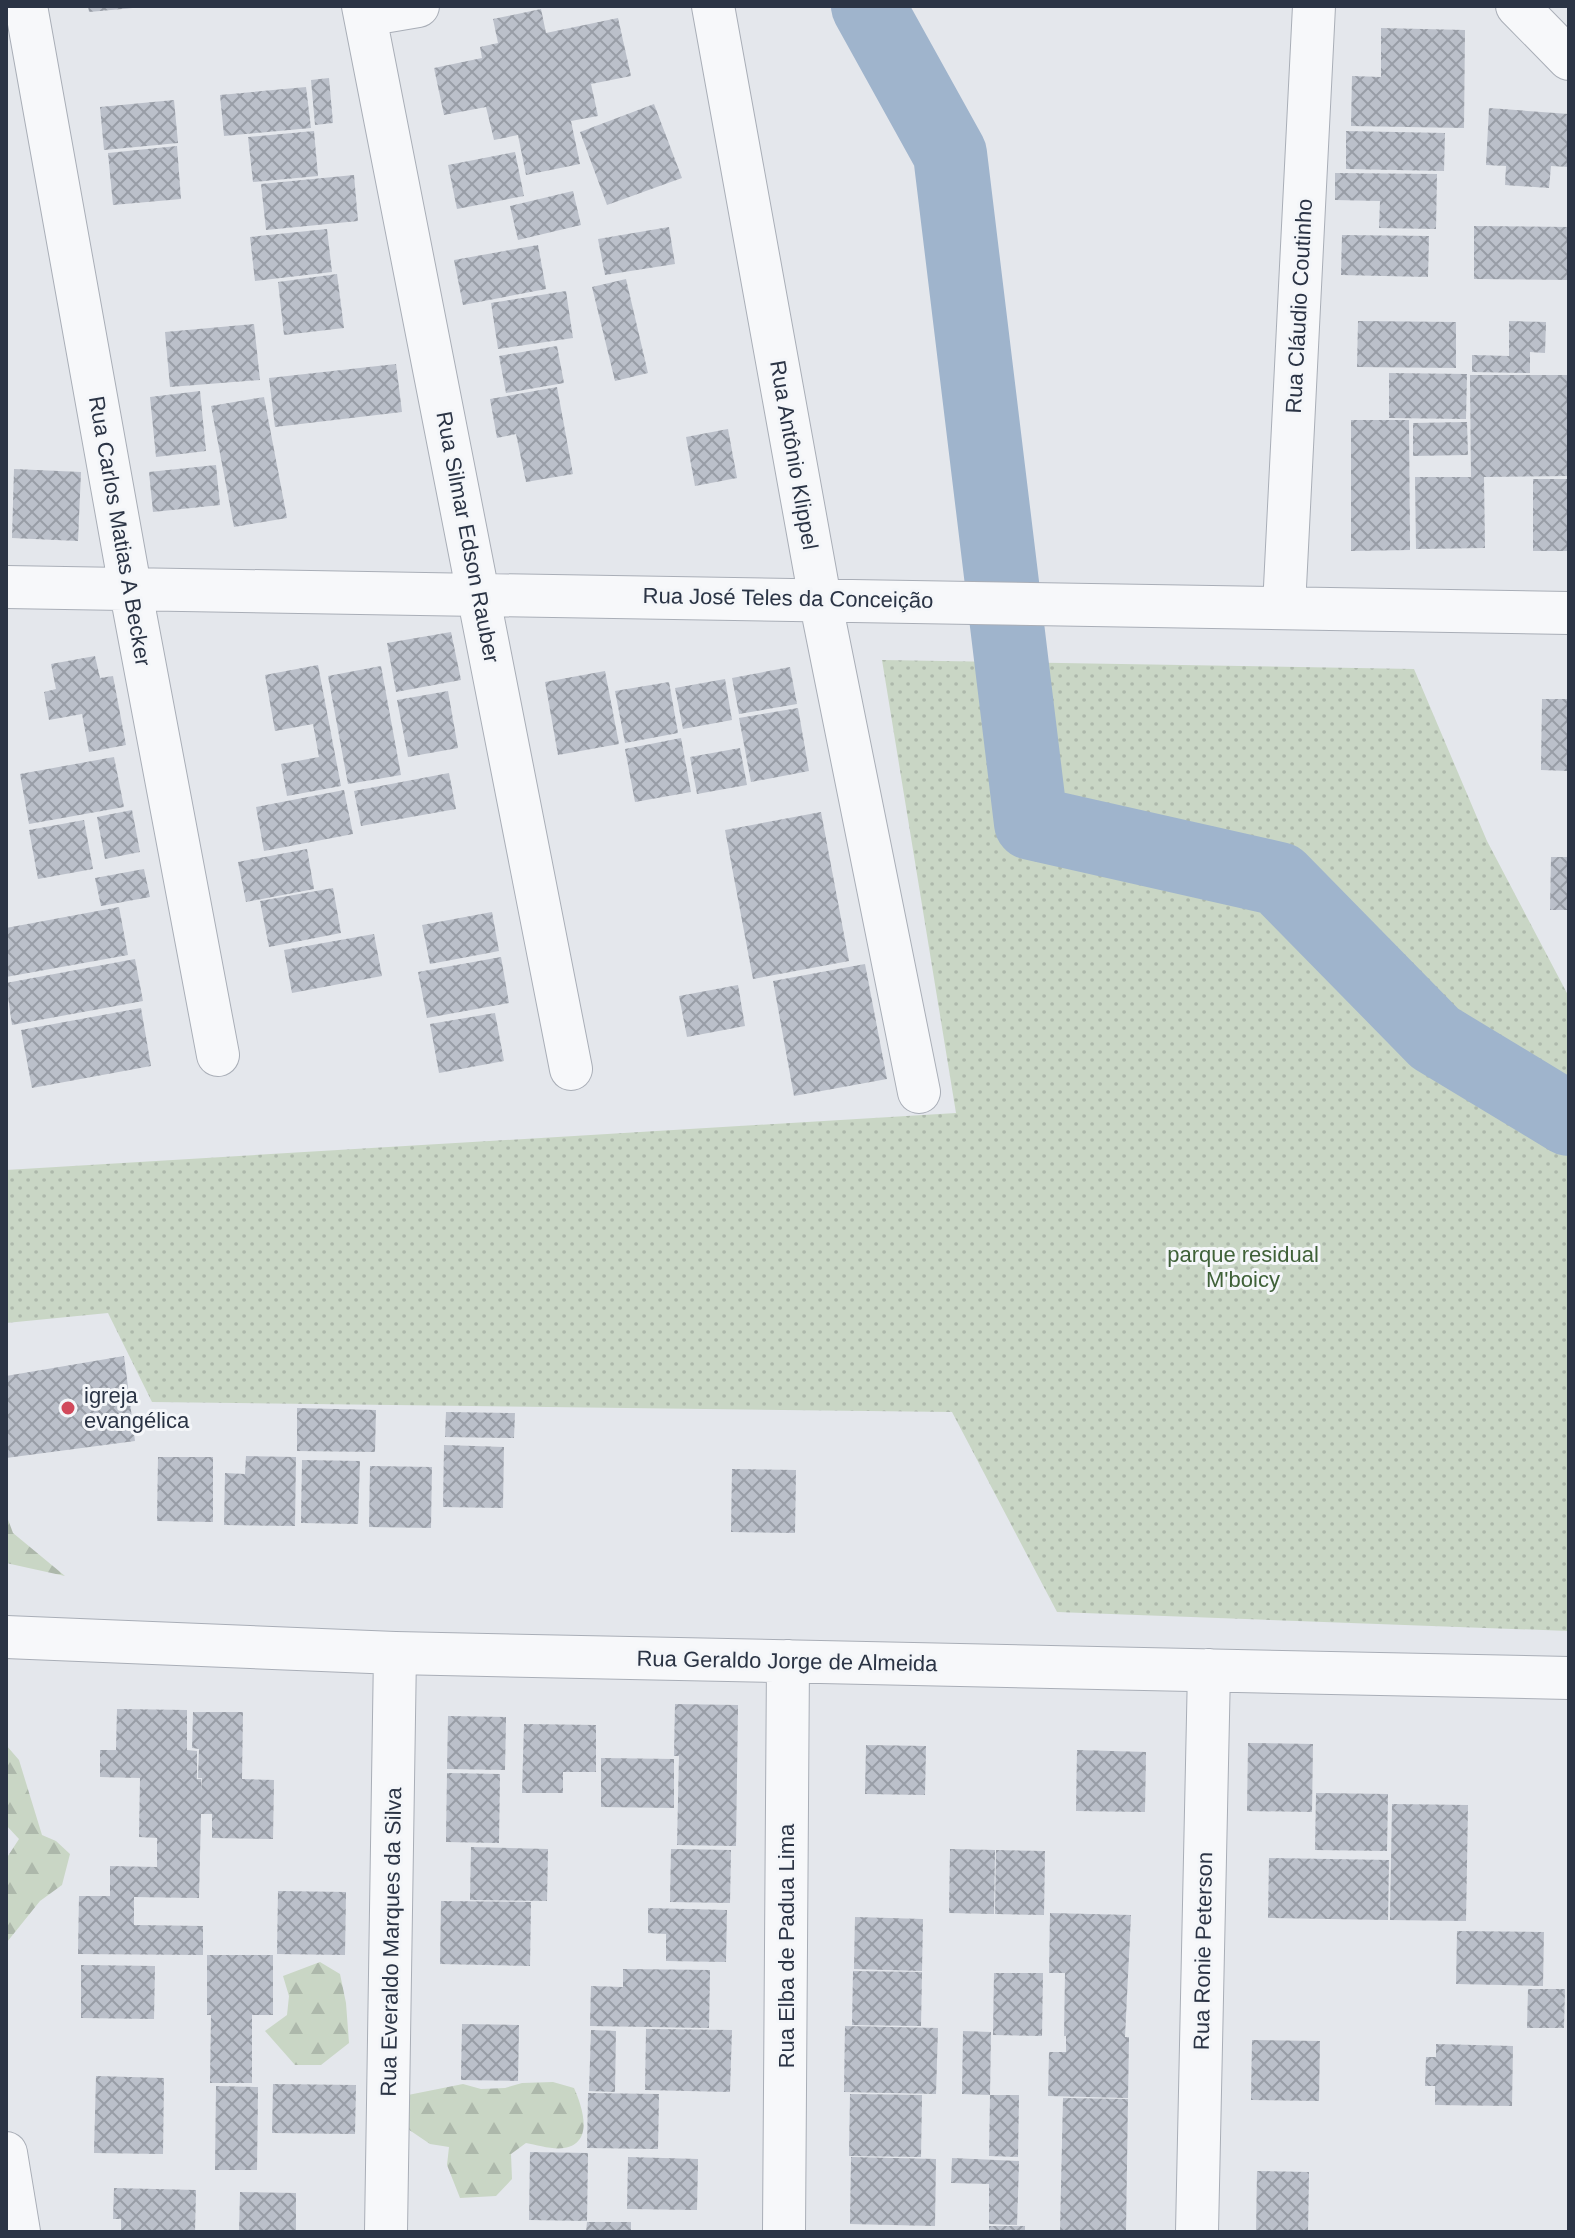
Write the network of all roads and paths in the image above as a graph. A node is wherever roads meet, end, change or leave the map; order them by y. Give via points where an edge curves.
1 (26, 6) edge
2 (418, 6) edge
3 (713, 6) edge
4 (1314, 6) edge
5 (1517, 6) edge
6 (364, 10) edge
7 (1569, 59) edge
8 (6, 587) edge
9 (130, 587) junction
10 (480, 593) junction
11 (820, 599) junction
12 (1284, 607) junction
13 (1569, 613) edge
14 (218, 1055) dead end
15 (571, 1069) dead end
16 (919, 1092) dead end
17 (6, 1637) edge
18 (395, 1653) junction
19 (788, 1661) junction
20 (1209, 1670) junction
21 (1569, 1678) edge
22 (6, 2153) edge
23 (19, 2232) edge
24 (386, 2232) edge
25 (784, 2232) edge
26 (1197, 2232) edge

1 - 9 street, Rua Carlos Matias A Becker
2 - 6 street
3 - 11 street, Rua Antônio Klippel
4 - 12 street, Rua Cláudio Coutinho
5 - 7 street
6 - 10 street, Rua Silmar Edson Rauber
8 - 9 street, Rua José Teles da Conceição
9 - 10 street, Rua José Teles da Conceição
9 - 14 street, Rua Carlos Matias A Becker
10 - 11 street, Rua José Teles da Conceição
10 - 15 street, Rua Silmar Edson Rauber
11 - 12 street, Rua José Teles da Conceição
11 - 16 street, Rua Antônio Klippel
12 - 13 street, Rua José Teles da Conceição
17 - 18 street, Rua Geraldo Jorge de Almeida
18 - 19 street, Rua Geraldo Jorge de Almeida
18 - 24 street, Rua Everaldo Marques da Silva
19 - 20 street, Rua Geraldo Jorge de Almeida
19 - 25 street, Rua Elba de Padua Lima
20 - 21 street, Rua Geraldo Jorge de Almeida
20 - 26 street, Rua Ronie Peterson
22 - 23 street

